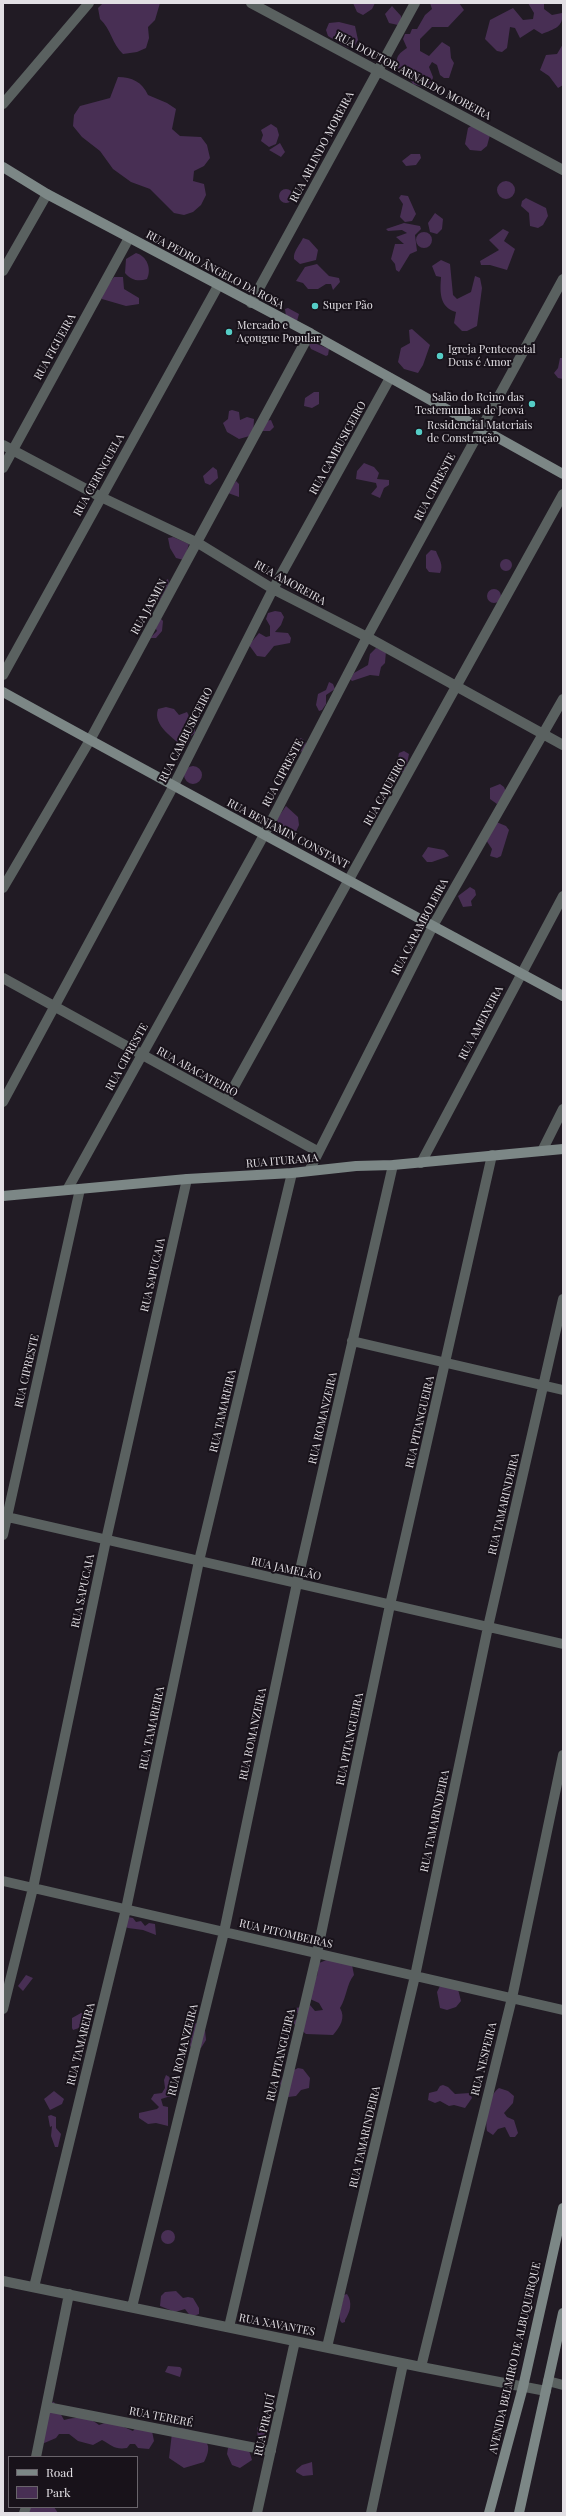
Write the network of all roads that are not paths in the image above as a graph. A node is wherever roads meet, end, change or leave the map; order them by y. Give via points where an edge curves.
1 (89, 3) edge
2 (251, 3) edge
3 (415, 3) edge
4 (377, 71) junction
5 (3, 104) edge
6 (3, 167) edge
7 (563, 170) edge
8 (47, 194) junction
9 (129, 238) junction
10 (3, 271) edge
11 (563, 279) edge
12 (218, 286) junction
13 (251, 303) junction
14 (310, 333) junction
15 (390, 378) junction
16 (480, 428) junction
17 (3, 445) edge
18 (12, 450) junction
19 (3, 468) edge
20 (563, 474) edge
21 (563, 494) edge
22 (101, 497) junction
23 (198, 543) junction
24 (273, 589) junction
25 (367, 637) junction
26 (3, 675) edge
27 (457, 688) junction
28 (3, 692) edge
29 (563, 699) edge
30 (544, 734) junction
31 (90, 740) junction
32 (563, 744) edge
33 (173, 787) junction
34 (264, 835) junction
35 (350, 880) junction
36 (3, 888) edge
37 (563, 896) edge
38 (434, 924) junction
39 (520, 973) junction
40 (3, 978) edge
41 (563, 996) edge
42 (53, 1007) junction
43 (142, 1056) junction
44 (226, 1101) junction
45 (3, 1102) edge
46 (563, 1109) edge
47 (563, 1150) edge
48 (318, 1151) junction
49 (542, 1151) junction
50 (492, 1155) junction
51 (421, 1163) junction
52 (393, 1165) junction
53 (308, 1171) junction
54 (292, 1173) junction
55 (187, 1179) junction
56 (80, 1189) junction
57 (67, 1190) junction
58 (3, 1196) edge
59 (563, 1299) edge
60 (352, 1341) junction
61 (445, 1364) junction
62 (543, 1385) junction
63 (563, 1390) edge
64 (5, 1517) edge
65 (3, 1535) edge
66 (106, 1540) junction
67 (199, 1561) junction
68 (297, 1583) junction
69 (390, 1605) junction
70 (488, 1627) junction
71 (563, 1644) edge
72 (563, 1755) edge
73 (3, 1881) edge
74 (33, 1888) junction
75 (126, 1909) junction
76 (224, 1932) junction
77 (318, 1953) junction
78 (415, 1976) junction
79 (512, 1998) junction
80 (3, 2009) edge
81 (563, 2010) edge
82 (563, 2208) edge
83 (3, 2281) edge
84 (34, 2287) junction
85 (69, 2294) junction
86 (132, 2307) junction
87 (563, 2312) edge
88 (229, 2327) junction
89 (294, 2341) junction
90 (328, 2347) junction
91 (403, 2364) junction
92 (421, 2367) junction
93 (563, 2385) edge
94 (547, 2386) junction
95 (522, 2387) junction
96 (47, 2407) junction
97 (271, 2452) junction
98 (36, 2456) edge
99 (257, 2513) edge
100 (371, 2513) edge
101 (490, 2513) edge
102 (519, 2513) edge

1 - 5 street
2 - 4 street, RUA DOUTOR ARNALDO MOREIRA
3 - 4 street, RUA ARLINDO MOREIRA
4 - 7 street, RUA DOUTOR ARNALDO MOREIRA
4 - 13 street, RUA ARLINDO MOREIRA
6 - 8 street, RUA PEDRO ÂNGELO DA ROSA
8 - 9 street, RUA PEDRO ÂNGELO DA ROSA
8 - 10 street
9 - 12 street, RUA PEDRO ÂNGELO DA ROSA
9 - 18 street, RUA FIGUEIRA
11 - 16 street, RUA CIPRESTE
12 - 13 street, RUA PEDRO ÂNGELO DA ROSA
12 - 22 street, RUA CERINGUELA
13 - 14 street, RUA PEDRO ÂNGELO DA ROSA
14 - 15 street, RUA PEDRO ÂNGELO DA ROSA
14 - 23 street, RUA JASMIN
15 - 16 street, RUA PEDRO ÂNGELO DA ROSA
15 - 24 street, RUA CAMBUSICEIRO
16 - 20 street, RUA PEDRO ÂNGELO DA ROSA
16 - 25 street, RUA CIPRESTE
17 - 18 street, RUA AMOREIRA
18 - 19 street, RUA FIGUEIRA
18 - 22 street, RUA AMOREIRA
21 - 27 street, RUA CAJUEIRO
22 - 23 street, RUA AMOREIRA
22 - 26 street, RUA CERINGUELA
23 - 24 street, RUA AMOREIRA
23 - 31 street, RUA JASMIN
24 - 25 street, RUA AMOREIRA
24 - 33 street, RUA CAMBUSICEIRO
25 - 27 street, RUA AMOREIRA
25 - 34 street, RUA CIPRESTE
27 - 30 street, RUA AMOREIRA
27 - 35 street, RUA CAJUEIRO
28 - 31 street, RUA BENJAMIN CONSTANT
29 - 30 street, RUA CARAMBOLEIRA
30 - 32 street, RUA AMOREIRA
30 - 38 street, RUA CARAMBOLEIRA
31 - 33 street, RUA BENJAMIN CONSTANT
31 - 36 street, RUA JASMIN
33 - 34 street, RUA BENJAMIN CONSTANT
33 - 42 street, RUA CAMBUSICEIRO
34 - 35 street, RUA BENJAMIN CONSTANT
34 - 43 street, RUA CIPRESTE
35 - 38 street, RUA BENJAMIN CONSTANT
35 - 44 street, RUA CAJUEIRO
37 - 39 street, RUA AMEIXEIRA
38 - 39 street, RUA BENJAMIN CONSTANT
38 - 48 street, RUA CARAMBOLEIRA
39 - 41 street, RUA BENJAMIN CONSTANT
39 - 51 street, RUA AMEIXEIRA
40 - 42 street, RUA ABACATEIRO
42 - 43 street, RUA ABACATEIRO
42 - 45 street, RUA CAMBUSICEIRO
43 - 44 street, RUA ABACATEIRO
43 - 57 street, RUA CIPRESTE
44 - 48 street, RUA ABACATEIRO
46 - 49 street
47 - 49 street, RUA ITURAMA
48 - 53 street, RUA CARAMBOLEIRA
49 - 50 street, RUA ITURAMA
50 - 51 street, RUA ITURAMA
50 - 61 street, RUA PITANGUEIRA
51 - 52 street, RUA ITURAMA
52 - 53 street, RUA ITURAMA
52 - 60 street, RUA ROMANZEIRA
53 - 54 street, RUA ITURAMA
54 - 55 street, RUA ITURAMA
54 - 67 street, RUA TAMAREIRA
55 - 56 street, RUA ITURAMA
55 - 66 street, RUA SAPUCAIA
56 - 57 street, RUA ITURAMA
56 - 64 street, RUA CIPRESTE
57 - 58 street, RUA ITURAMA
59 - 62 street, RUA TAMARINDEIRA
60 - 61 street
60 - 68 street, RUA ROMANZEIRA
61 - 62 street
61 - 69 street, RUA PITANGUEIRA
62 - 63 street
62 - 70 street, RUA TAMARINDEIRA
64 - 65 street, RUA CIPRESTE
64 - 66 street, RUA JAMELÃO
66 - 67 street, RUA JAMELÃO
66 - 74 street, RUA SAPUCAIA
67 - 68 street, RUA JAMELÃO
67 - 75 street, RUA TAMAREIRA
68 - 69 street, RUA JAMELÃO
68 - 76 street, RUA ROMANZEIRA
69 - 70 street, RUA JAMELÃO
69 - 77 street, RUA PITANGUEIRA
70 - 71 street, RUA JAMELÃO
70 - 78 street, RUA TAMARINDEIRA
72 - 79 street, RUA NESPEIRA
73 - 74 street, RUA PITOMBEIRAS
74 - 75 street, RUA PITOMBEIRAS
74 - 80 street, RUA SAPUCAIA
75 - 76 street, RUA PITOMBEIRAS
75 - 84 street, RUA TAMAREIRA
76 - 77 street, RUA PITOMBEIRAS
76 - 86 street, RUA ROMANZEIRA
77 - 78 street, RUA PITOMBEIRAS
77 - 88 street, RUA PITANGUEIRA
78 - 79 street, RUA PITOMBEIRAS
78 - 90 street, RUA TAMARINDEIRA
79 - 81 street, RUA PITOMBEIRAS
79 - 92 street, RUA NESPEIRA
82 - 95 street, AVENIDA BELMIRO DE ALBUQUERQUE
83 - 84 street, RUA XAVANTES
84 - 85 street, RUA XAVANTES
85 - 86 street, RUA XAVANTES
85 - 96 street
86 - 88 street, RUA XAVANTES
87 - 94 street
88 - 89 street, RUA XAVANTES
89 - 90 street, RUA XAVANTES
89 - 97 street, RUA PIRAJUÍ
90 - 91 street, RUA XAVANTES
91 - 92 street, RUA XAVANTES
91 - 100 street
92 - 95 street, RUA XAVANTES
93 - 94 street, RUA XAVANTES
94 - 95 street, RUA XAVANTES
94 - 102 street
95 - 101 street, AVENIDA BELMIRO DE ALBUQUERQUE
96 - 97 street, RUA TERERÉ
96 - 98 street
97 - 99 street, RUA PIRAJUÍ

